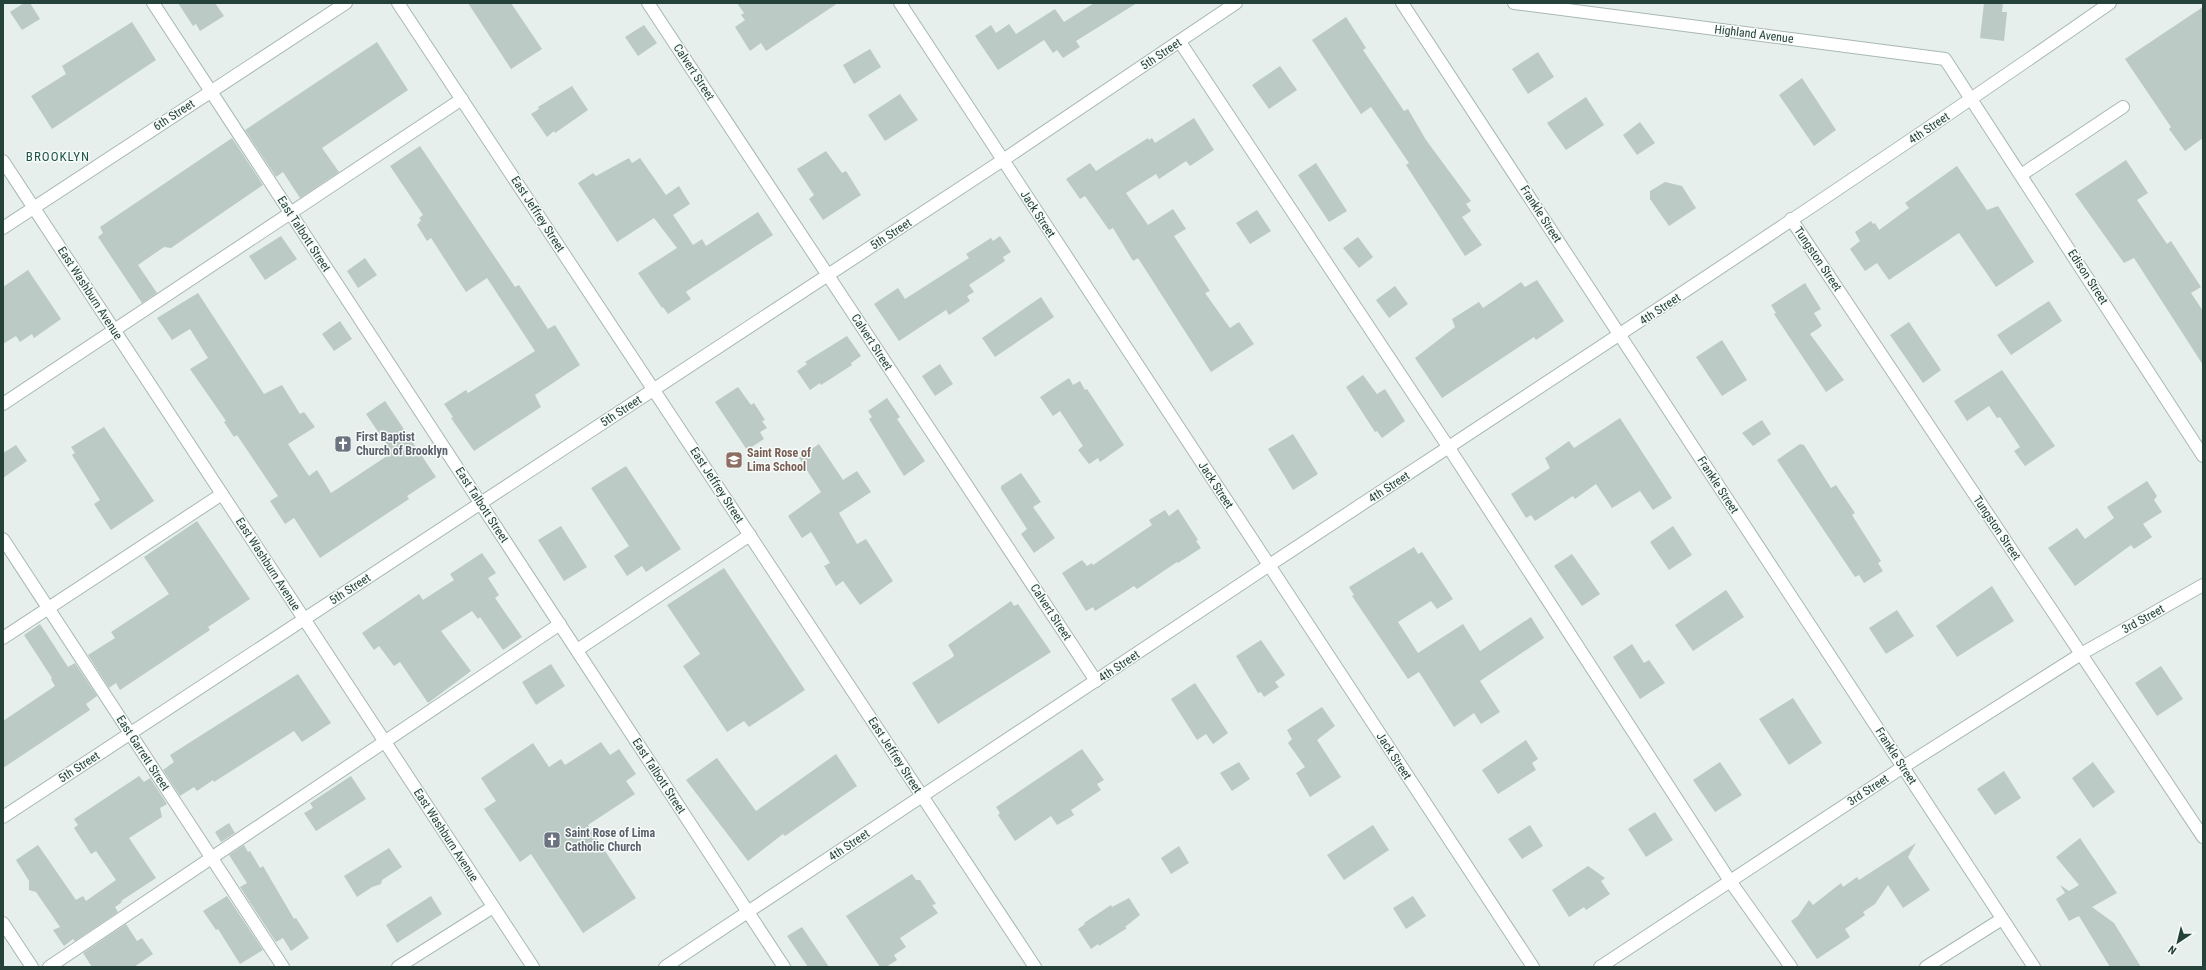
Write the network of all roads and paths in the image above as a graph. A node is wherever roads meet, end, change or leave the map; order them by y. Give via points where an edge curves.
1 (153, 3) edge
2 (346, 3) edge
3 (398, 3) edge
4 (648, 3) edge
5 (900, 3) edge
6 (1236, 3) edge
7 (1402, 3) edge
8 (1514, 3) edge
9 (2110, 3) edge
10 (1180, 42) junction
11 (210, 91) junction
12 (462, 99) junction
13 (1973, 99) junction
14 (2123, 106) dead end
15 (1003, 160) junction
16 (3, 161) edge
17 (2021, 175) junction
18 (34, 208) junction
19 (290, 213) junction
20 (1791, 219) junction
21 (3, 228) edge
22 (828, 275) junction
23 (114, 330) junction
24 (1620, 336) junction
25 (654, 390) junction
26 (3, 404) edge
27 (1449, 448) junction
28 (2203, 456) edge
29 (222, 494) junction
30 (480, 503) junction
31 (750, 535) junction
32 (3, 539) edge
33 (1269, 566) junction
34 (2203, 585) edge
35 (48, 608) junction
36 (304, 619) junction
37 (560, 624) junction
38 (3, 638) edge
39 (577, 650) junction
40 (2081, 654) junction
41 (1096, 681) junction
42 (130, 734) junction
43 (385, 741) junction
44 (1903, 767) junction
45 (922, 796) junction
46 (3, 817) edge
47 (2203, 837) edge
48 (212, 858) junction
49 (1730, 881) junction
50 (493, 906) junction
51 (748, 912) junction
52 (2002, 919) junction
53 (3, 923) edge
54 (32, 967) edge
55 (49, 967) edge
56 (283, 967) edge
57 (398, 967) edge
58 (533, 967) edge
59 (665, 967) edge
60 (784, 967) edge
61 (1034, 967) edge
62 (1533, 967) edge
63 (1600, 967) edge
64 (1791, 967) edge
65 (1926, 967) edge
66 (2034, 967) edge

1 - 11 street, East Talbott Street
2 - 11 street, 6th Street
3 - 12 street, East Jeffrey Street
4 - 22 street, Calvert Street
5 - 15 street, Jack Street
6 - 10 street, 5th Street
7 - 24 street, Frankle Street
8 - 13 street, Highland Avenue via 1945,59
9 - 13 street, 4th Street
10 - 15 street, 5th Street
10 - 27 street
11 - 18 street, 6th Street
11 - 19 street, East Talbott Street
12 - 19 street
12 - 25 street, East Jeffrey Street
13 - 17 street, Edison Street
13 - 20 street, 4th Street
14 - 17 street
15 - 22 street, 5th Street
15 - 33 street, Jack Street
16 - 18 street, East Washburn Avenue
17 - 28 street, Edison Street
18 - 21 street, 6th Street
18 - 23 street, East Washburn Avenue
19 - 23 street
19 - 30 street, East Talbott Street
20 - 24 street, 4th Street
20 - 40 street, Tungston Street
22 - 25 street, 5th Street
22 - 41 street, Calvert Street
23 - 26 street
23 - 29 street, East Washburn Avenue
24 - 27 street, 4th Street
24 - 44 street, Frankle Street
25 - 30 street, 5th Street
25 - 31 street, East Jeffrey Street
27 - 33 street, 4th Street
27 - 49 street
29 - 35 street
29 - 36 street, East Washburn Avenue
30 - 36 street, 5th Street
30 - 37 street, East Talbott Street
31 - 39 street
31 - 45 street, East Jeffrey Street
32 - 35 street, East Garrett Street
33 - 41 street, 4th Street
33 - 62 street, Jack Street
34 - 40 street, 3rd Street
35 - 38 street
35 - 42 street, East Garrett Street
36 - 42 street, 5th Street
36 - 43 street, East Washburn Avenue
37 - 39 street, East Talbott Street
37 - 43 street
39 - 51 street, East Talbott Street
40 - 44 street, 3rd Street
40 - 47 street, Tungston Street
41 - 45 street, 4th Street
42 - 46 street, 5th Street
42 - 48 street, East Garrett Street
43 - 48 street
43 - 50 street, East Washburn Avenue
44 - 49 street, 3rd Street
44 - 52 street, Frankle Street
45 - 51 street, 4th Street
45 - 61 street, East Jeffrey Street
48 - 55 street
48 - 56 street, East Garrett Street
49 - 63 street, 3rd Street
49 - 64 street
50 - 57 street
50 - 58 street, East Washburn Avenue
51 - 59 street, 4th Street
51 - 60 street, East Talbott Street
52 - 65 street
52 - 66 street, Frankle Street
53 - 54 street

